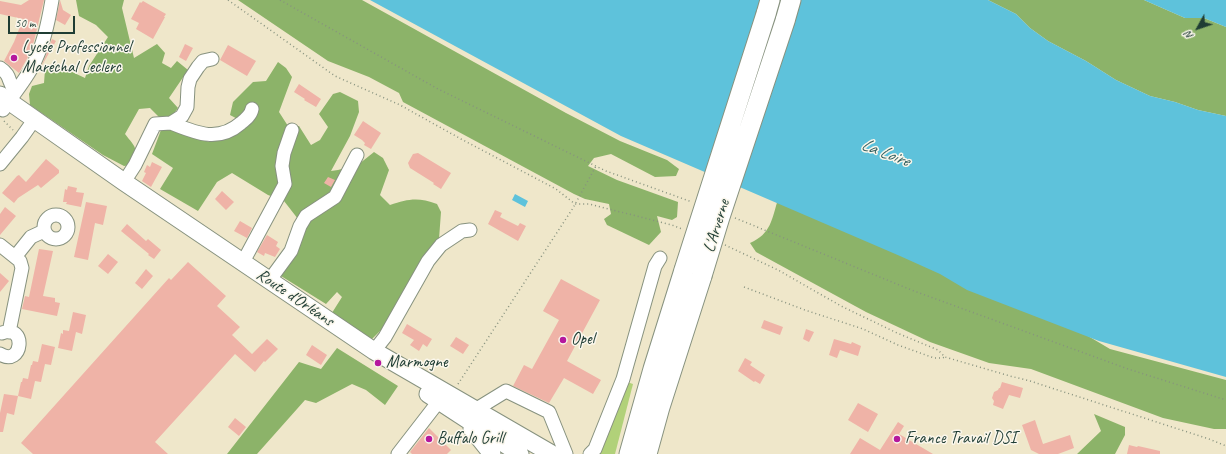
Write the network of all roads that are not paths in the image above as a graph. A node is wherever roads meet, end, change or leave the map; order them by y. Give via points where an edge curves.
1 (52, 0) edge
2 (770, 0) edge
3 (791, 0) edge
4 (212, 60) dead end
5 (0, 68) edge
6 (5, 104) edge
7 (252, 108) dead end
8 (171, 123) junction
9 (33, 129) junction
10 (292, 130) dead end
11 (357, 156) dead end
12 (0, 164) edge
13 (124, 182) junction
14 (470, 230) dead end
15 (44, 232) dead end
16 (0, 245) edge
17 (15, 256) junction
18 (660, 258) dead end
19 (243, 262) junction
20 (269, 281) junction
21 (4, 333) edge
22 (374, 351) junction
23 (0, 354) edge
24 (438, 401) junction
25 (467, 413) junction
26 (536, 444) junction
27 (517, 453) edge
28 (398, 454) edge
29 (492, 454) edge
30 (552, 454) edge
31 (566, 454) edge
32 (590, 454) edge
33 (629, 454) edge
34 (647, 454) edge

1 - 6 street via 48,21 30,70
2 - 33 highway, L'Arverne, bridge via 653,369
3 - 34 highway, L'Arverne, bridge via 720,217
4 - 8 street via 203,61 190,78 187,107 182,116
5 - 6 street via 8,75 11,86
6 - 9 main road
7 - 8 street via 251,113 235,128 222,134 206,135
8 - 13 street via 155,124 136,166
9 - 12 street
9 - 13 main road, Route d'Orléans
9 - 24 main road, Route d'Orléans via 108,184 180,228
10 - 19 street via 282,166 285,184
11 - 20 street via 334,197 306,216 291,251
13 - 19 main road, Route d'Orléans
14 - 22 street via 462,231 441,245 428,261 385,337
15 - 17 street via 31,236
16 - 17 street
17 - 21 street via 22,268
18 - 32 street via 655,266 623,379 595,449
19 - 20 main road, Route d'Orléans
20 - 22 main road, Route d'Orléans
21 - 23 street via 14,334 20,342 20,347 8,357
22 - 25 main road, Route d'Orléans
24 - 25 main road, Route d'Orléans
24 - 28 street
25 - 26 main road, Route d'Orléans
25 - 27 main road, Route d'Orléans
25 - 29 main road via 479,437
25 - 31 street via 506,391 549,412
26 - 27 main road
26 - 30 main road, Route d'Orléans

